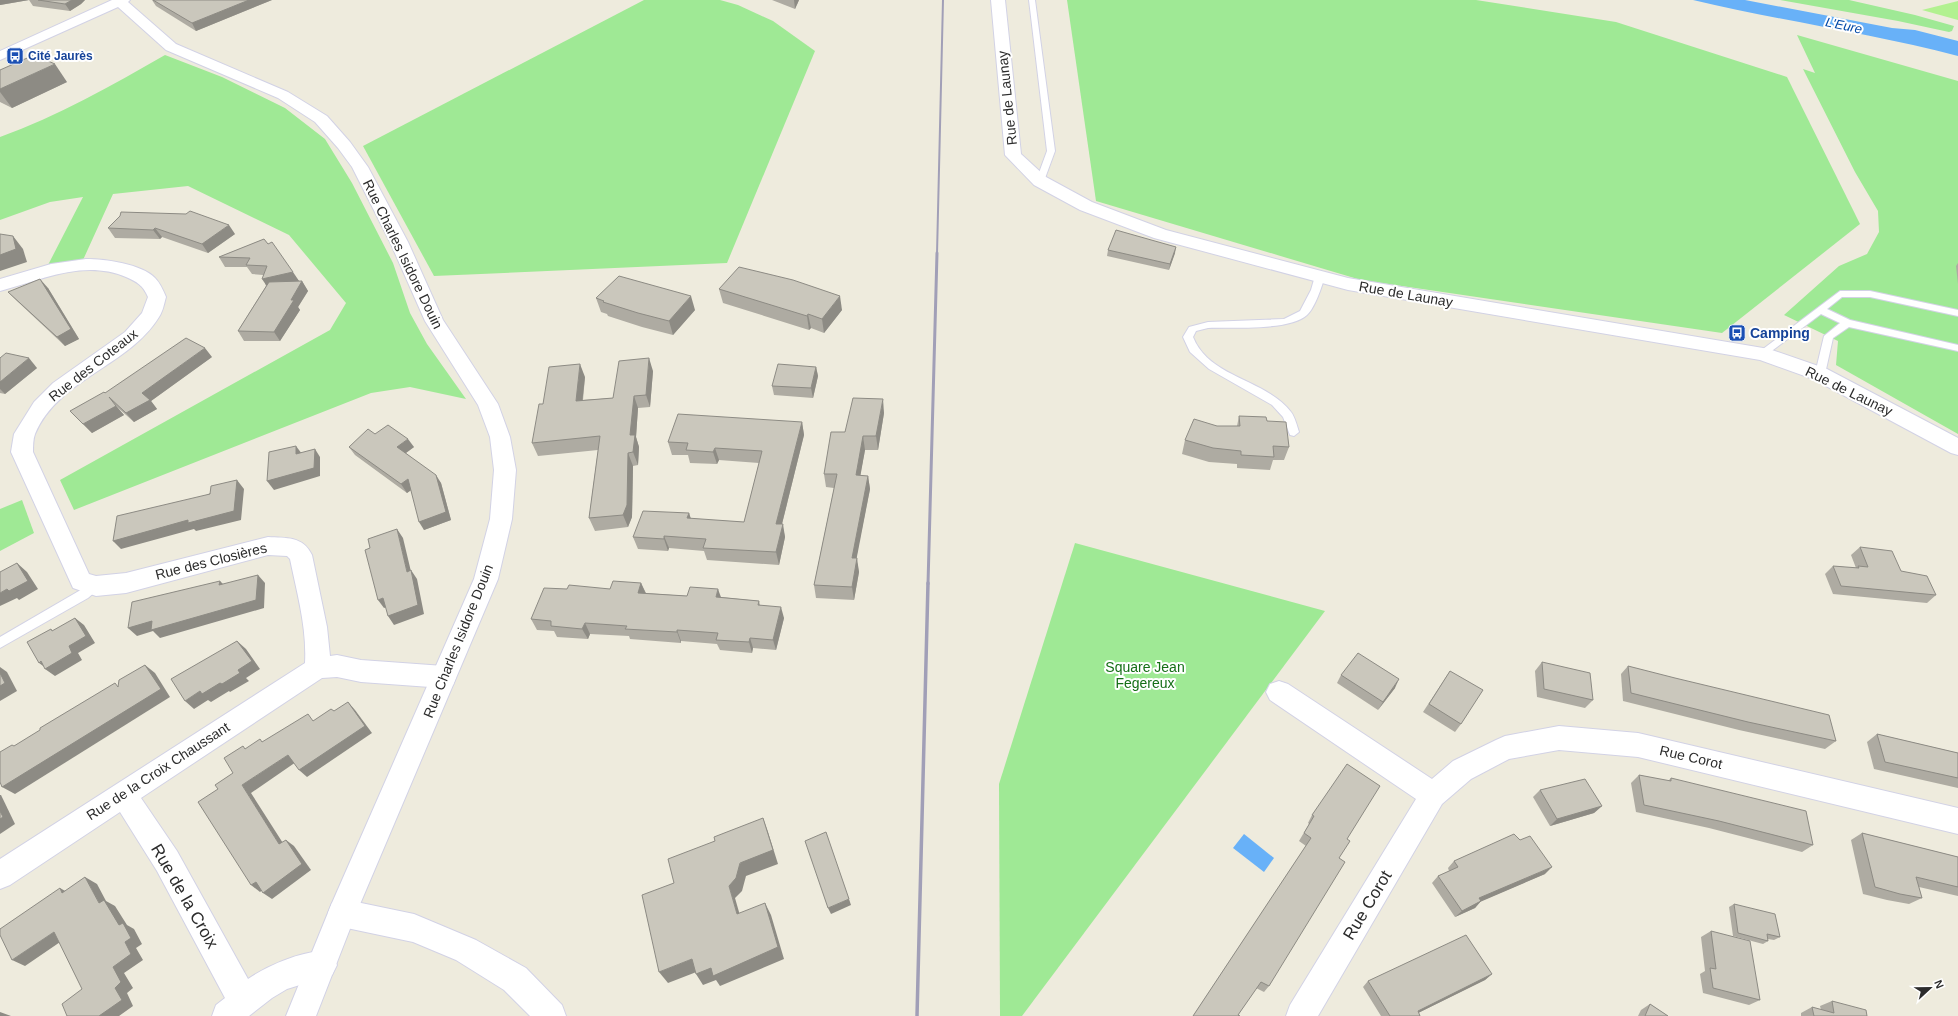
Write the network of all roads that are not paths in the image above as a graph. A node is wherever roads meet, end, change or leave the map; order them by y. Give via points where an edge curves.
1 (120, 0) edge
2 (998, 0) edge
3 (1032, 0) edge
4 (0, 56) edge
5 (1040, 181) junction
6 (1320, 276) junction
7 (0, 285) edge
8 (1821, 310) junction
9 (1958, 313) edge
10 (1847, 323) junction
11 (1958, 348) edge
12 (1762, 354) junction
13 (1820, 374) junction
14 (1294, 432) dead end
15 (1958, 447) edge
16 (96, 586) junction
17 (0, 642) edge
18 (317, 668) junction
19 (444, 677) junction
20 (1278, 692) dead end
21 (123, 794) junction
22 (1433, 795) junction
23 (1958, 821) edge
24 (0, 875) edge
25 (342, 913) junction
26 (322, 965) junction
27 (235, 1009) edge
28 (302, 1016) edge
29 (551, 1016) edge
30 (1301, 1016) edge

1 - 4 street
1 - 19 street, Rue Charles Isidore Douin via 171,46 284,95 321,119 360,167 399,242 434,321 488,404 500,437 505,470 501,519 486,579
2 - 5 street, Rue de Launay via 1013,154
3 - 5 lane via 1051,151
5 - 6 street, Rue de Launay via 1086,206 1160,234
6 - 12 street, Rue de Launay via 1348,284
6 - 14 lane via 1304,313 1286,322 1208,324 1192,329 1188,337 1193,350 1212,368 1276,402 1288,415
7 - 16 street, Rue des Coteaux via 72,266 106,265 130,271 148,281 158,297 151,315 132,337 60,388 40,407 24,434 22,452 81,581
8 - 9 lane via 1840,294 1870,294
8 - 10 lane
8 - 12 lane
10 - 11 lane
10 - 13 lane via 1829,336
12 - 13 street, Rue de Launay
13 - 15 street, Rue de Launay
16 - 17 lane
16 - 18 street, Rue des Closières via 126,583 268,546 292,547 301,554 311,599 318,649
18 - 19 street via 338,666 361,671
18 - 21 street, Rue de la Croix Chaussant
19 - 25 street, Rue Charles Isidore Douin
20 - 22 street
21 - 24 street, Rue de la Croix Chaussant
21 - 27 street, Rue de la Croix via 167,861
22 - 23 street, Rue Corot via 1462,770 1505,748 1559,738 1638,745
22 - 30 street, Rue Corot
25 - 26 street, Rue Charles Isidore Douin
25 - 29 street via 414,928 466,950 514,979
26 - 27 street via 285,976 264,987
26 - 28 street, Rue Charles Isidore Douin

